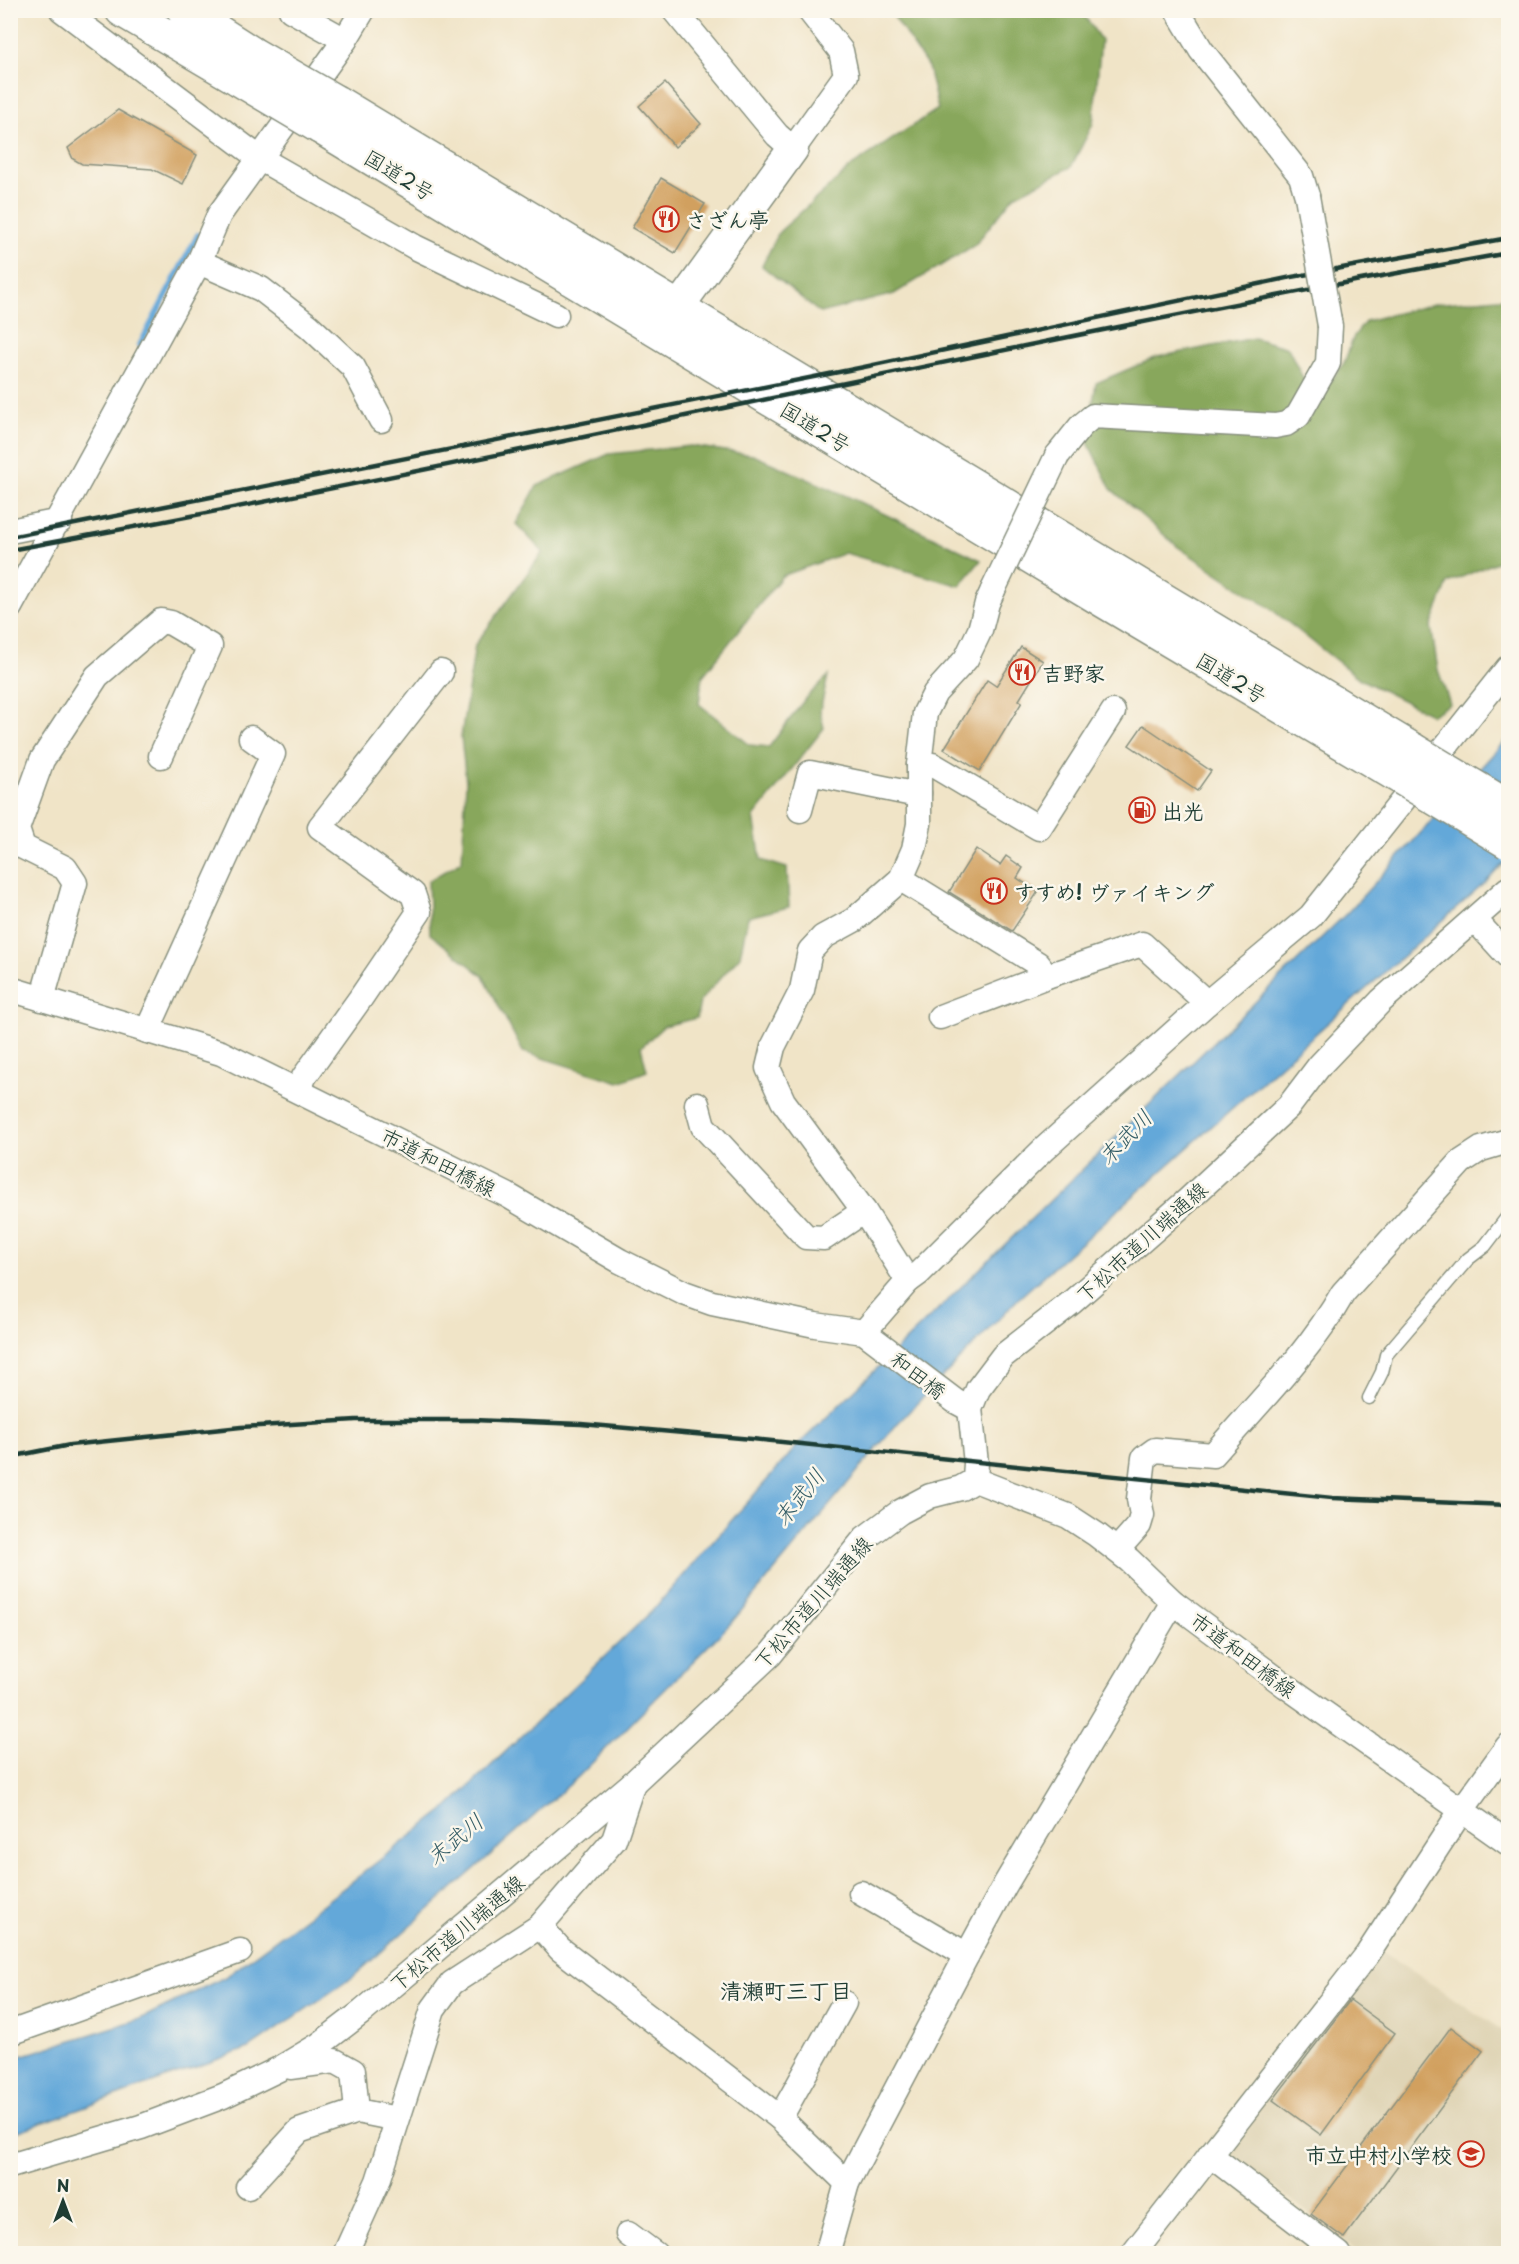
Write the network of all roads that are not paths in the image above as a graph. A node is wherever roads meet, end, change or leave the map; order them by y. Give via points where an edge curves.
1 (62, 10) edge
2 (122, 10) edge
3 (183, 10) edge
4 (291, 10) edge
5 (363, 10) edge
6 (674, 10) edge
7 (809, 10) edge
8 (1177, 10) edge
9 (344, 40) junction
10 (245, 66) junction
11 (793, 148) junction
12 (260, 159) junction
13 (199, 262) junction
14 (556, 315) dead end
15 (669, 320) junction
16 (381, 420) dead end
17 (59, 521) junction
18 (20, 529) edge
19 (10, 607) edge
20 (1509, 668) edge
21 (441, 672) dead end
22 (1113, 712) dead end
23 (251, 738) dead end
24 (161, 756) dead end
25 (1404, 762) junction
26 (919, 765) junction
27 (919, 793) junction
28 (1509, 807) edge
29 (800, 810) dead end
30 (1509, 842) edge
31 (901, 879) junction
32 (1509, 889) edge
33 (1475, 920) junction
34 (1509, 956) edge
35 (1047, 976) junction
36 (10, 989) edge
37 (42, 999) junction
38 (1207, 1003) junction
39 (940, 1017) dead end
40 (147, 1031) junction
41 (298, 1091) junction
42 (697, 1104) dead end
43 (1509, 1141) edge
44 (864, 1210) junction
45 (1509, 1216) edge
46 (908, 1281) junction
47 (874, 1339) junction
48 (1369, 1398) dead end
49 (962, 1405) junction
50 (975, 1480) junction
51 (1117, 1550) junction
52 (1173, 1602) junction
53 (1509, 1746) edge
54 (633, 1783) junction
55 (1461, 1811) junction
56 (1509, 1843) edge
57 (861, 1893) dead end
58 (540, 1926) junction
59 (240, 1951) dead end
60 (967, 1955) junction
61 (844, 2003) dead end
62 (10, 2033) edge
63 (279, 2069) junction
64 (357, 2111) junction
65 (780, 2118) junction
66 (397, 2120) junction
67 (1210, 2155) junction
68 (10, 2166) edge
69 (847, 2183) junction
70 (248, 2187) dead end
71 (628, 2234) dead end
72 (345, 2253) edge
73 (655, 2253) edge
74 (827, 2253) edge
75 (1133, 2253) edge
76 (1339, 2253) edge

1 - 12 street
2 - 10 highway, 国道2号
3 - 10 highway, 国道2号
4 - 9 street
5 - 9 street
6 - 11 street via 777,135
7 - 11 street via 842,51 846,75
8 - 26 street, bridge via 1201,50 1301,176 1330,326 1328,363 1298,416 1286,424 1093,416 1081,426 1057,456 987,603 966,659 934,693 925,713
9 - 12 street
10 - 15 highway, 国道2号, bridge
11 - 15 street
12 - 13 street via 219,215
12 - 14 street via 415,247
13 - 16 street via 261,289 309,326 353,367
13 - 17 street
15 - 25 highway, 国道2号 via 1094,595
17 - 18 street
17 - 19 street
20 - 38 street via 1311,916
21 - 41 street via 320,827 413,894 419,912
22 - 26 street via 1039,828 933,765
23 - 40 street via 273,754
24 - 37 street via 210,646 161,621 97,676 42,760 17,829 23,847 65,868 75,884
25 - 28 highway, 国道2号, bridge
25 - 30 highway, 国道2号, bridge
26 - 27 street
27 - 29 street via 810,773
27 - 31 street via 914,849
31 - 35 street via 1038,964
31 - 44 street via 810,951 802,990 773,1047 768,1068 783,1101
32 - 33 street, 下松市道川端通線
33 - 34 street
33 - 49 street, 下松市道川端通線 via 1381,1001 1320,1065 1289,1106 1196,1192 1072,1302 1003,1356
35 - 38 street via 1142,944
35 - 39 street
36 - 37 street, 市道和田橋線
37 - 40 street, 市道和田橋線
38 - 46 street via 1044,1149
40 - 41 street, 市道和田橋線 via 221,1053
41 - 47 street, 市道和田橋線 via 507,1195 620,1261 684,1293
42 - 44 street via 703,1126 806,1237 824,1238
43 - 51 street via 1481,1149 1461,1162 1343,1293 1289,1368 1213,1455 1155,1450 1144,1458 1139,1526
44 - 46 street
45 - 48 lane via 1386,1356
46 - 47 street
47 - 49 street, 和田橋
49 - 50 street via 976,1463
50 - 51 street, 市道和田橋線 via 1068,1516
50 - 54 street, 下松市道川端通線 via 930,1496 865,1538 770,1654
51 - 52 street, 市道和田橋線
52 - 55 street, 市道和田橋線
52 - 60 street
53 - 55 street
54 - 58 street via 614,1840
54 - 63 street, 下松市道川端通線 via 362,2012
55 - 56 street, 市道和田橋線
55 - 67 street via 1367,1955
57 - 60 street
58 - 65 street via 560,1949
58 - 66 street via 452,1983 433,2009
59 - 62 street
60 - 69 street
61 - 65 street
63 - 64 street via 334,2061 352,2071
63 - 68 street, 下松市道川端通線 via 223,2096 141,2127
64 - 66 street
64 - 70 street via 299,2131
65 - 69 street
66 - 72 street via 378,2181
67 - 75 street
67 - 76 street
69 - 74 street
71 - 73 street

